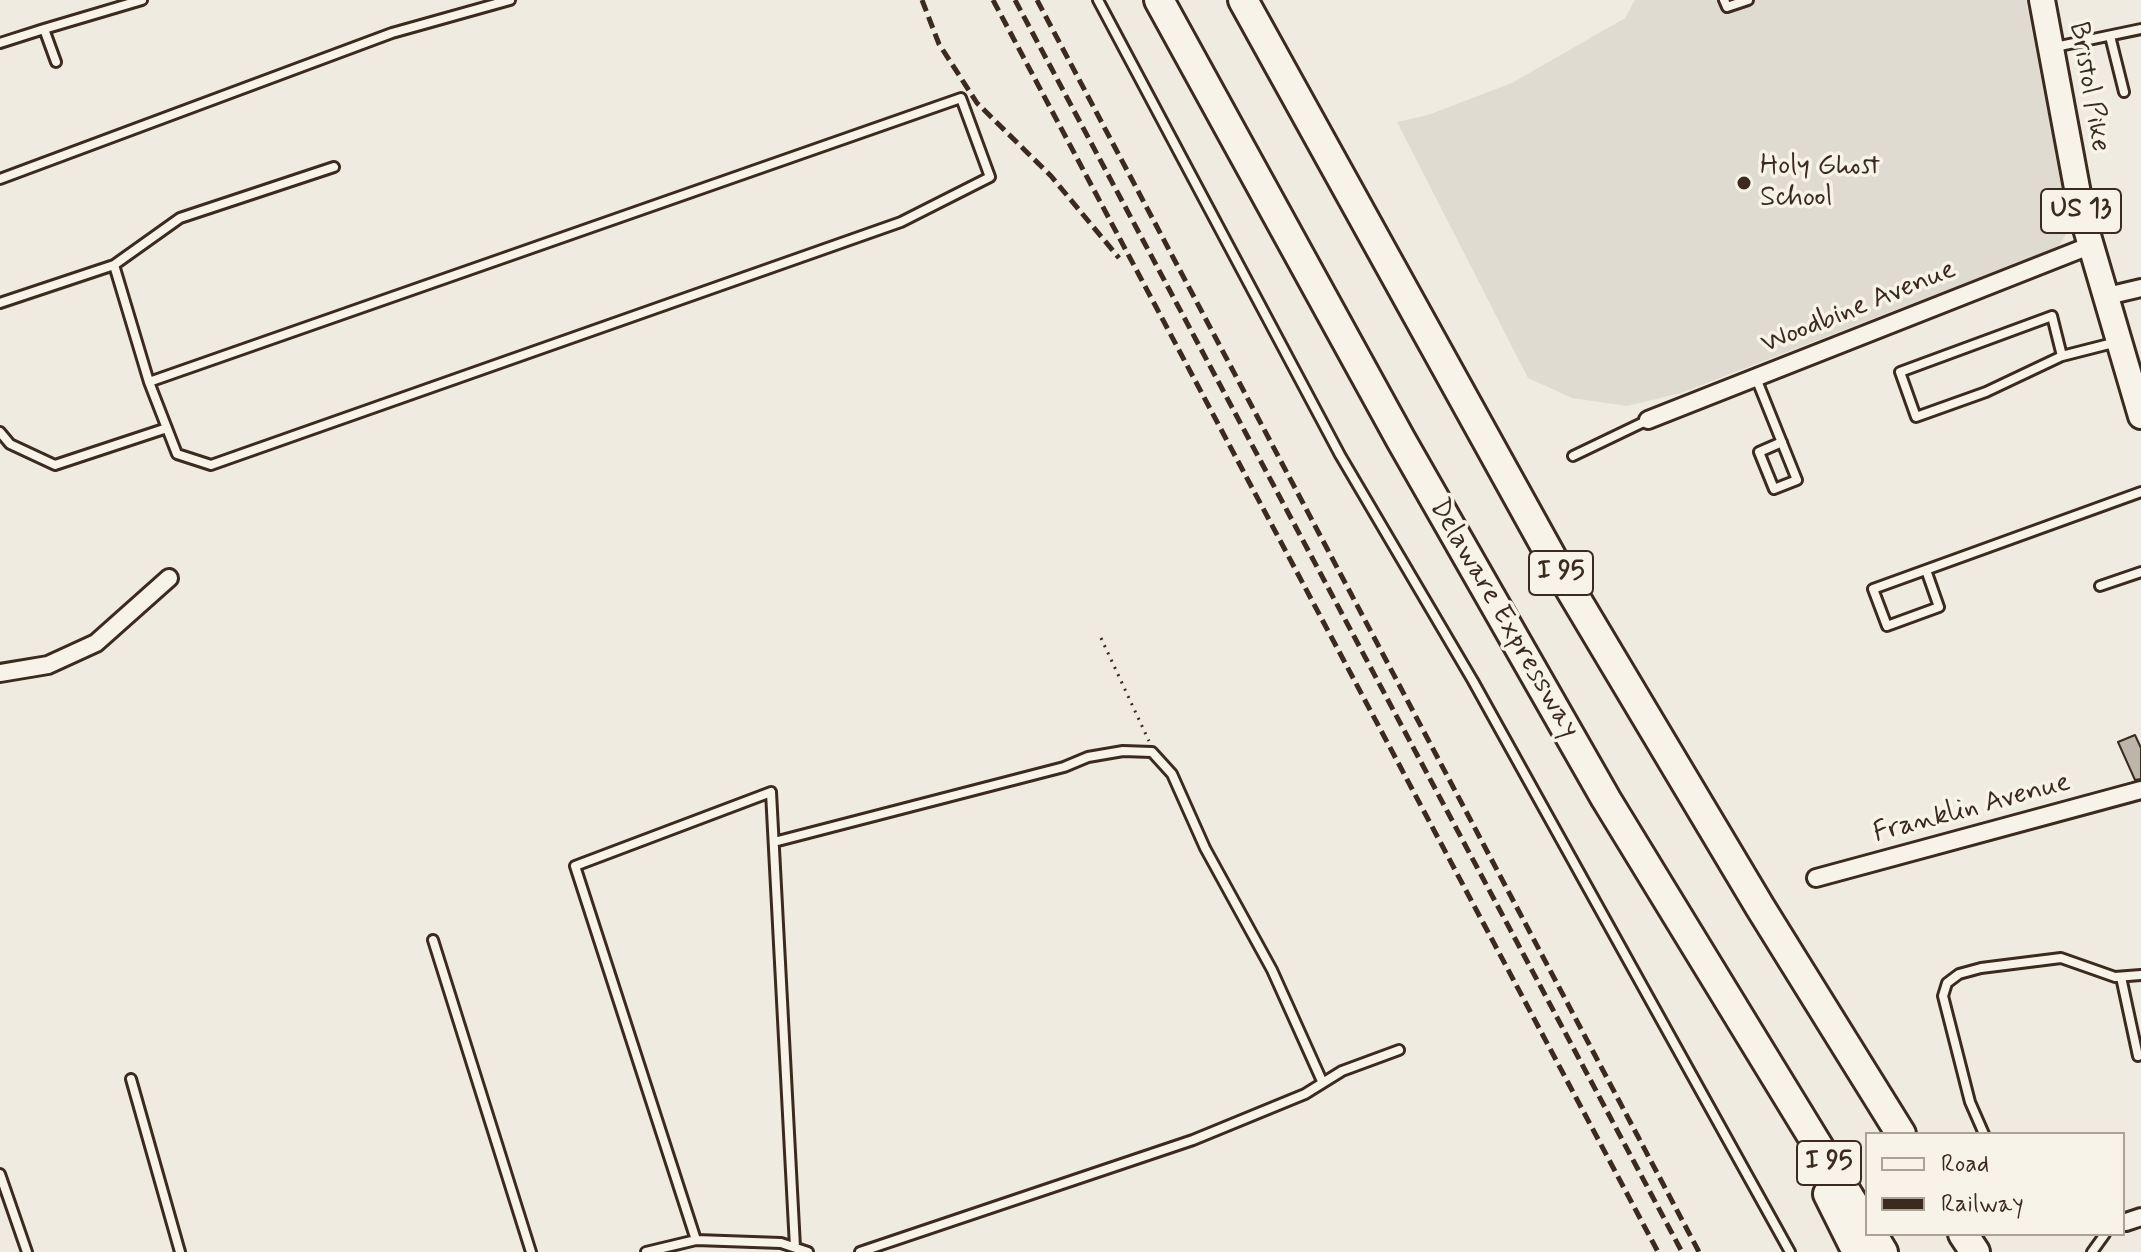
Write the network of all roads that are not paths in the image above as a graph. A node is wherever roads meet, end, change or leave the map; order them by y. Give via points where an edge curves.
1 (142, 0) edge
2 (510, 0) edge
3 (1098, 0) edge
4 (1159, 0) edge
5 (1243, 0) edge
6 (1724, 0) edge
7 (1748, 0) edge
8 (2042, 0) edge
9 (44, 29) junction
10 (2141, 29) edge
11 (2110, 36) junction
12 (0, 43) edge
13 (2050, 48) junction
14 (56, 62) dead end
15 (2124, 92) dead end
16 (334, 167) dead end
17 (0, 179) edge
18 (2089, 246) junction
19 (114, 265) junction
20 (2141, 288) edge
21 (2103, 297) junction
22 (0, 303) edge
23 (2117, 342) junction
24 (2062, 356) junction
25 (1756, 377) junction
26 (149, 382) junction
27 (2141, 416) edge
28 (1648, 420) joint
29 (167, 428) junction
30 (0, 432) edge
31 (1782, 442) junction
32 (1573, 456) dead end
33 (2141, 492) edge
34 (1926, 570) junction
35 (2141, 572) edge
36 (169, 578) dead end
37 (2100, 586) dead end
38 (0, 673) edge
39 (2141, 790) edge
40 (774, 842) junction
41 (1816, 878) dead end
42 (433, 940) dead end
43 (2141, 975) edge
44 (2121, 977) junction
45 (1399, 1050) dead end
46 (2138, 1056) dead end
47 (131, 1079) dead end
48 (1322, 1081) junction
49 (1791, 1100) junction
50 (1900, 1132) edge
51 (1983, 1132) edge
52 (0, 1174) edge
53 (1865, 1223) edge
54 (696, 1240) junction
55 (795, 1247) junction
56 (27, 1252) edge
57 (180, 1252) edge
58 (531, 1252) edge
59 (646, 1252) edge
60 (808, 1252) edge
61 (860, 1252) edge
62 (1790, 1252) edge
63 (1857, 1252) edge

1 - 9 lane
2 - 17 lane via 392,33
3 - 62 lane via 1340,455 1452,643
4 - 49 highway, Delaware Expressway / I 95 via 1598,785
5 - 50 highway, I 95 via 1557,567
6 - 7 lane via 1727,7
8 - 13 main road, Bristol Pike / US 13
9 - 12 lane
9 - 14 lane
10 - 11 lane
11 - 13 lane
11 - 15 lane
13 - 18 main road, Bristol Pike / US 13
16 - 19 lane via 180,218
18 - 21 main road, Bristol Pike / US 13
18 - 25 street, Woodbine Avenue
19 - 22 lane
19 - 26 lane
20 - 21 street
21 - 23 main road, Bristol Pike / US 13
23 - 24 lane
23 - 27 main road, Bristol Pike / US 13
24 - 24 lane via 1916,417 1900,372 2052,316
25 - 28 street, Woodbine Avenue
25 - 31 lane
26 - 29 lane
26 - 29 lane via 961,98 990,177 901,222 211,465 177,454
28 - 32 lane
29 - 30 lane via 55,465 10,444
31 - 31 lane via 1797,480 1774,489 1759,452
33 - 34 lane
34 - 34 lane via 1873,589 1887,626 1939,607
35 - 37 lane
36 - 38 street via 86,648 48,665
39 - 41 street, Franklin Avenue
40 - 48 lane via 1088,757 1152,752 1172,774
40 - 54 lane via 771,792 575,866
40 - 55 lane
42 - 58 lane
43 - 44 lane
44 - 46 lane
44 - 51 lane via 2061,958 1981,968 1947,983 1943,996 1970,1102
45 - 48 lane
47 - 57 lane
48 - 61 lane via 1305,1094 1193,1140
49 - 53 highway, Delaware Expressway / I 95
49 - 63 highway
52 - 56 lane
54 - 55 lane
54 - 59 lane
55 - 60 lane

